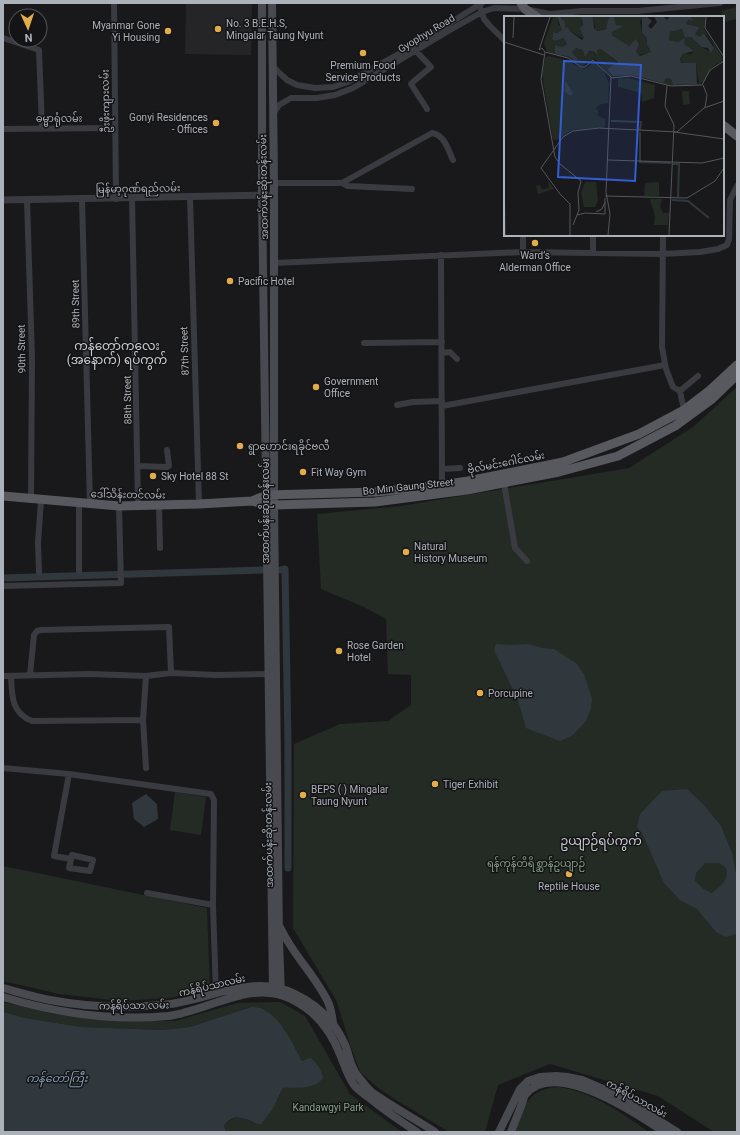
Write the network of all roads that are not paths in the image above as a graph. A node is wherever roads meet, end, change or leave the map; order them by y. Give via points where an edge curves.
1 (114, 3) edge
2 (262, 3) edge
3 (272, 3) edge
4 (720, 3) edge
5 (480, 4) edge
6 (523, 6) edge
7 (482, 12) junction
8 (536, 16) edge
9 (3, 38) edge
10 (504, 40) edge
11 (416, 51) junction
12 (272, 66) junction
13 (427, 109) dead end
14 (272, 114) junction
15 (724, 126) edge
16 (3, 128) edge
17 (42, 128) junction
18 (116, 128) junction
19 (737, 136) edge
20 (453, 160) dead end
21 (274, 182) junction
22 (342, 183) junction
23 (737, 186) edge
24 (412, 189) dead end
25 (274, 195) junction
26 (262, 196) junction
27 (190, 197) junction
28 (132, 198) junction
29 (82, 199) junction
30 (116, 199) junction
31 (3, 200) edge
32 (27, 200) junction
33 (523, 236) edge
34 (593, 236) edge
35 (662, 236) edge
36 (523, 252) junction
37 (593, 253) junction
38 (662, 254) junction
39 (441, 255) junction
40 (274, 263) junction
41 (264, 318) junction
42 (274, 318) junction
43 (442, 342) junction
44 (364, 343) dead end
45 (442, 353) junction
46 (457, 359) dead end
47 (665, 365) junction
48 (737, 365) edge
49 (737, 375) edge
50 (698, 376) dead end
51 (680, 391) junction
52 (442, 403) junction
53 (266, 405) junction
54 (397, 405) dead end
55 (274, 406) junction
56 (684, 410) junction
57 (694, 413) junction
58 (167, 450) dead end
59 (139, 466) junction
60 (460, 468) dead end
61 (442, 469) junction
62 (504, 483) junction
63 (447, 487) junction
64 (271, 495) junction
65 (3, 496) edge
66 (31, 499) junction
67 (41, 500) junction
68 (252, 501) junction
69 (79, 503) junction
70 (90, 504) junction
71 (198, 504) junction
72 (271, 505) junction
73 (118, 506) junction
74 (138, 506) junction
75 (159, 506) junction
76 (160, 548) dead end
77 (527, 562) dead end
78 (79, 571) dead end
79 (39, 572) dead end
80 (3, 586) edge
81 (171, 673) junction
82 (272, 674) junction
83 (30, 675) junction
84 (3, 676) edge
85 (11, 676) junction
86 (146, 676) junction
87 (143, 720) junction
88 (3, 768) edge
89 (146, 768) dead end
90 (69, 774) junction
91 (71, 859) dead end
92 (275, 892) junction
93 (147, 893) dead end
94 (213, 905) junction
95 (279, 924) junction
96 (3, 988) edge
97 (277, 991) junction
98 (216, 994) junction
99 (3, 997) edge
100 (334, 1024) junction
101 (341, 1046) junction
102 (665, 1130) edge
103 (417, 1132) edge
104 (435, 1132) edge
105 (499, 1132) edge
106 (511, 1132) edge
107 (677, 1132) edge

1 - 18 street, ဦးဖိုးကျားလမ်း
2 - 26 main road, အထက်ပန်းဆိုးတန်းလမ်း
3 - 12 main road, အထက်ပန်းဆိုးတန်းလမ်း
4 - 6 street, Gyophyu Road via 638,11 550,14
5 - 7 street
5 - 12 street, Gyophyu Road via 413,46 348,82 333,87 315,88 297,84 287,80
6 - 7 street, Gyophyu Road via 494,8
6 - 8 main road
7 - 10 street via 484,19
7 - 11 street, Gyophyu Road
9 - 17 street via 39,50
11 - 13 street via 431,67 411,84
11 - 14 street, Gyophyu Road via 353,88 334,96 291,98 279,105
12 - 14 main road, အထက်ပန်းဆိုးတန်းလမ်း
14 - 21 main road, အထက်ပန်းဆိုးတန်းလမ်း
15 - 19 main road
16 - 17 street, ဓမ္မာရုံလမ်း
17 - 18 street, ဓမ္မာရုံလမ်း
18 - 30 street, ဦးဖိုးကျားလမ်း
20 - 22 street via 444,141 432,133
21 - 22 street
21 - 25 main road, အထက်ပန်းဆိုးတန်းလမ်း
22 - 24 street via 348,186
23 - 38 street via 730,200 727,245 700,252
25 - 26 street, မြန်မာ့ဂုဏ်ရည်လမ်း
25 - 40 main road, အထက်ပန်းဆိုးတန်းလမ်း
26 - 27 street, မြန်မာ့ဂုဏ်ရည်လမ်း
26 - 41 main road, အထက်ပန်းဆိုးတန်းလမ်း
27 - 28 street, မြန်မာ့ဂုဏ်ရည်လမ်း
27 - 71 street, 87th Street
28 - 30 street, မြန်မာ့ဂုဏ်ရည်လမ်း
28 - 59 street, 88th Street
29 - 30 street, မြန်မာ့ဂုဏ်ရည်လမ်း
29 - 32 street, မြန်မာ့ဂုဏ်ရည်လမ်း
29 - 70 street, 89th Street
31 - 32 street, မြန်မာ့ဂုဏ်ရည်လမ်း
32 - 66 street, 90th Street via 32,357
33 - 36 street
34 - 37 street
35 - 38 street
36 - 37 street
36 - 39 street
37 - 38 street
38 - 47 street via 662,347
39 - 40 street
39 - 43 street
40 - 42 main road, အထက်ပန်းဆိုးတန်းလမ်း
41 - 42 main road
41 - 53 main road, အထက်ပန်းဆိုးတန်းလမ်း
42 - 55 main road, အထက်ပန်းဆိုးတန်းလမ်း
43 - 44 street
43 - 45 street
45 - 46 street via 450,352
45 - 52 street
47 - 51 street via 673,387
47 - 52 street
48 - 56 main road, ဗိုလ်မင်းဂေါင်လမ်း
49 - 57 main road, Bo Min Gaung Street
50 - 51 street
51 - 56 street
52 - 54 street
52 - 61 street
53 - 55 main road
53 - 64 main road, အထက်ပန်းဆိုးတန်းလမ်း
55 - 64 main road, အထက်ပန်းဆိုးတန်းလမ်း
56 - 57 main road
56 - 63 main road, ဗိုလ်မင်းဂေါင်လမ်း via 639,434 563,462
57 - 62 main road, Bo Min Gaung Street via 618,456
58 - 59 street via 169,466
59 - 74 street, 88th Street
60 - 61 street
61 - 63 street
62 - 63 main road, Bo Min Gaung Street
62 - 77 street via 515,548
63 - 64 main road, ဗိုလ်မင်းဂေါင်လမ်း
63 - 72 main road, Bo Min Gaung Street via 375,502
64 - 68 main road, ဗိုလ်မင်းဂေါင်လမ်း
64 - 72 main road, အထက်ပန်းဆိုးတန်းလမ်း
65 - 66 main road, ဒေါ်သိန်းတင်လမ်း
66 - 67 main road, ဒေါ်သိန်းတင်လမ်း
67 - 69 main road, ဒေါ်သိန်းတင်လမ်း
67 - 79 street
68 - 71 main road, ဒေါ်သိန်းတင်လမ်း
68 - 72 main road
69 - 70 main road, ဒေါ်သိန်းတင်လမ်း
69 - 78 street
70 - 73 main road, ဒေါ်သိန်းတင်လမ်း
71 - 75 main road, ဒေါ်သိန်းတင်လမ်း
72 - 82 main road, အထက်ပန်းဆိုးတန်းလမ်း
73 - 74 main road, ဒေါ်သိန်းတင်လမ်း
73 - 80 street via 121,582
74 - 75 main road, ဒေါ်သိန်းတင်လမ်း
75 - 76 street
81 - 82 street via 216,676
81 - 83 street via 169,627 163,627 37,631 34,635
81 - 86 street
82 - 92 main road, အထက်ပန်းဆိုးတန်းလမ်း
83 - 85 street
83 - 86 street
84 - 85 street
85 - 87 street via 16,708 20,715 32,721
86 - 87 street
87 - 89 street
88 - 90 street
90 - 91 street via 54,856
90 - 94 street via 211,794 214,800
92 - 95 main road, အထက်ပန်းဆိုးတန်းလမ်း
92 - 97 main road, အထက်ပန်းဆိုးတန်းလမ်း
93 - 94 street
94 - 98 street
95 - 97 main road, အထက်ပန်းဆိုးတန်းလမ်း
95 - 100 main road via 286,940 328,1002
96 - 98 main road, ကန်ရိပ်သာလမ်း via 49,1000 97,1006 164,1005
97 - 98 main road, ကန်ရိပ်သာလမ်း via 249,986
97 - 99 main road, ကန်ရိပ်သာ လမ်း via 248,994 190,1012 136,1017 67,1012
97 - 100 main road, ကန်ရိပ်သာလမ်း via 294,993 308,1001
97 - 101 main road, ကန်ရိပ်သာ လမ်း via 313,1014
100 - 101 main road, ကန်ရိပ်သာလမ်း
101 - 103 main road, ကန်ရိပ်သာ လမ်း via 347,1073 355,1086 381,1108
101 - 104 main road, ကန်ရိပ်သာလမ်း via 355,1074 372,1092
102 - 105 main road, ကန်ရိပ်သာလမ်း via 617,1096 582,1080 556,1076 528,1081 511,1105
102 - 106 main road via 598,1093 573,1084 550,1082 534,1087 525,1096
102 - 107 main road, ကန်ရိပ်သာလမ်း

